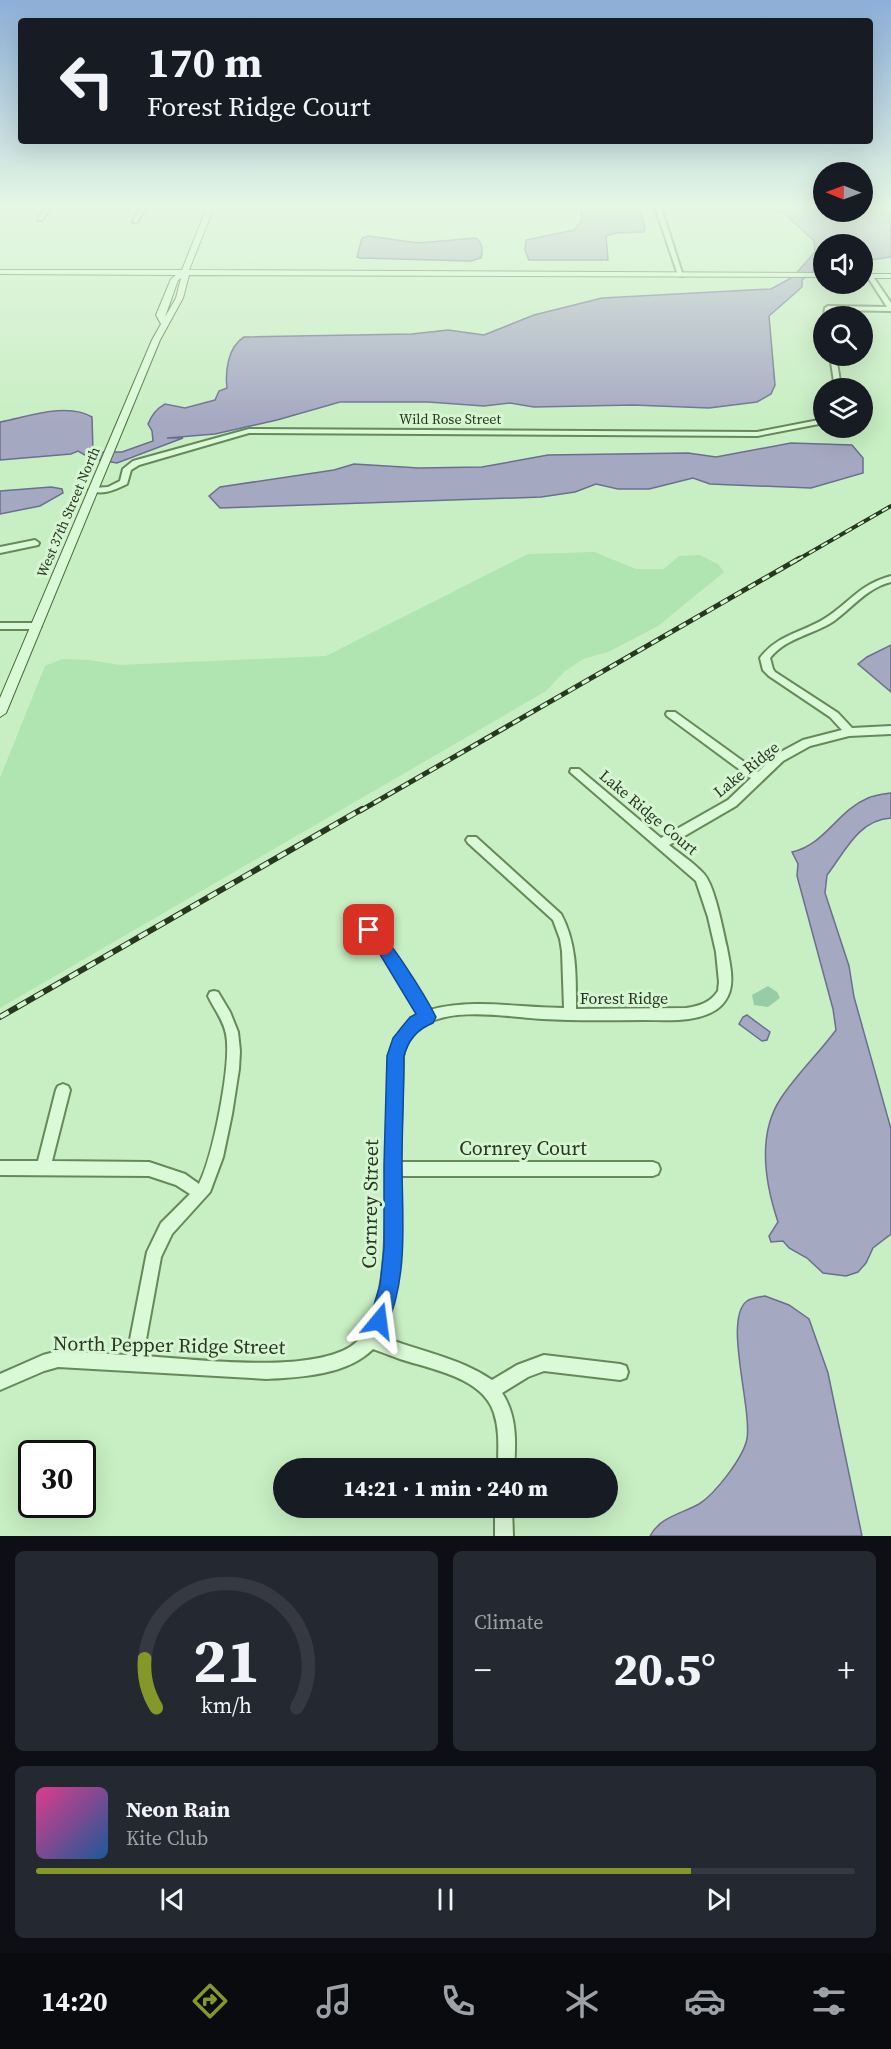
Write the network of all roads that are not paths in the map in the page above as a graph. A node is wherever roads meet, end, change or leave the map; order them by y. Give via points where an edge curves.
1 (186, 279) edge
2 (873, 285) edge
3 (873, 308) edge
4 (891, 308) edge
5 (813, 423) edge
6 (93, 490) junction
7 (35, 543) dead end
8 (0, 550) edge
9 (891, 579) edge
10 (0, 626) edge
11 (36, 626) junction
12 (0, 713) edge
13 (671, 714) dead end
14 (891, 730) edge
15 (849, 732) junction
16 (575, 772) dead end
17 (758, 778) junction
18 (472, 840) dead end
19 (662, 844) junction
20 (701, 878) joint
21 (353, 912) dead end
22 (214, 996) dead end
23 (570, 1014) junction
24 (427, 1017) junction
25 (405, 1034) joint
26 (63, 1090) dead end
27 (0, 1168) edge
28 (43, 1168) junction
29 (393, 1169) junction
30 (653, 1169) dead end
31 (200, 1193) junction
32 (371, 1340) junction
33 (134, 1362) junction
34 (620, 1372) dead end
35 (0, 1382) edge
36 (491, 1389) junction
37 (507, 1458) edge
38 (504, 1518) edge
39 (504, 1536) edge

1 - 6 main road, West 37th Street North
2 - 4 street
3 - 4 street
5 - 6 street, Wild Rose Street via 757,434 249,431 136,463 127,469 124,482 118,487
6 - 11 main road, West 37th Street North
7 - 8 street
9 - 15 street via 860,592 826,622 787,637 765,658 772,674 834,715
10 - 11 street
11 - 12 main road, West 37th Street North
13 - 17 street
14 - 15 street, Lake Ridge
15 - 17 street, Lake Ridge via 807,743 779,758
16 - 19 street, Lake Ridge Court
17 - 19 street, Lake Ridge via 732,803
18 - 23 street via 557,917 563,927
19 - 20 street, Lake Ridge Court
20 - 23 street, Forest Ridge via 710,901 724,973 724,991 717,1001 705,1010 686,1014
21 - 24 street via 384,947
22 - 31 street via 233,1036 233,1055 213,1170
23 - 24 street, Forest Ridge via 463,1010
24 - 25 street, Forest Ridge
25 - 29 street, Cornrey Street via 396,1056
26 - 28 street
27 - 28 street
28 - 31 street via 149,1169 180,1179
29 - 30 street, Cornrey Court
29 - 32 street, Cornrey Street via 391,1276
31 - 33 street via 159,1240
32 - 33 street, North Pepper Ridge Street via 335,1361 296,1369 267,1371
32 - 36 street via 471,1374
33 - 35 street, North Pepper Ridge Street via 58,1359
34 - 36 street via 544,1364
36 - 37 street via 507,1424
38 - 39 street

